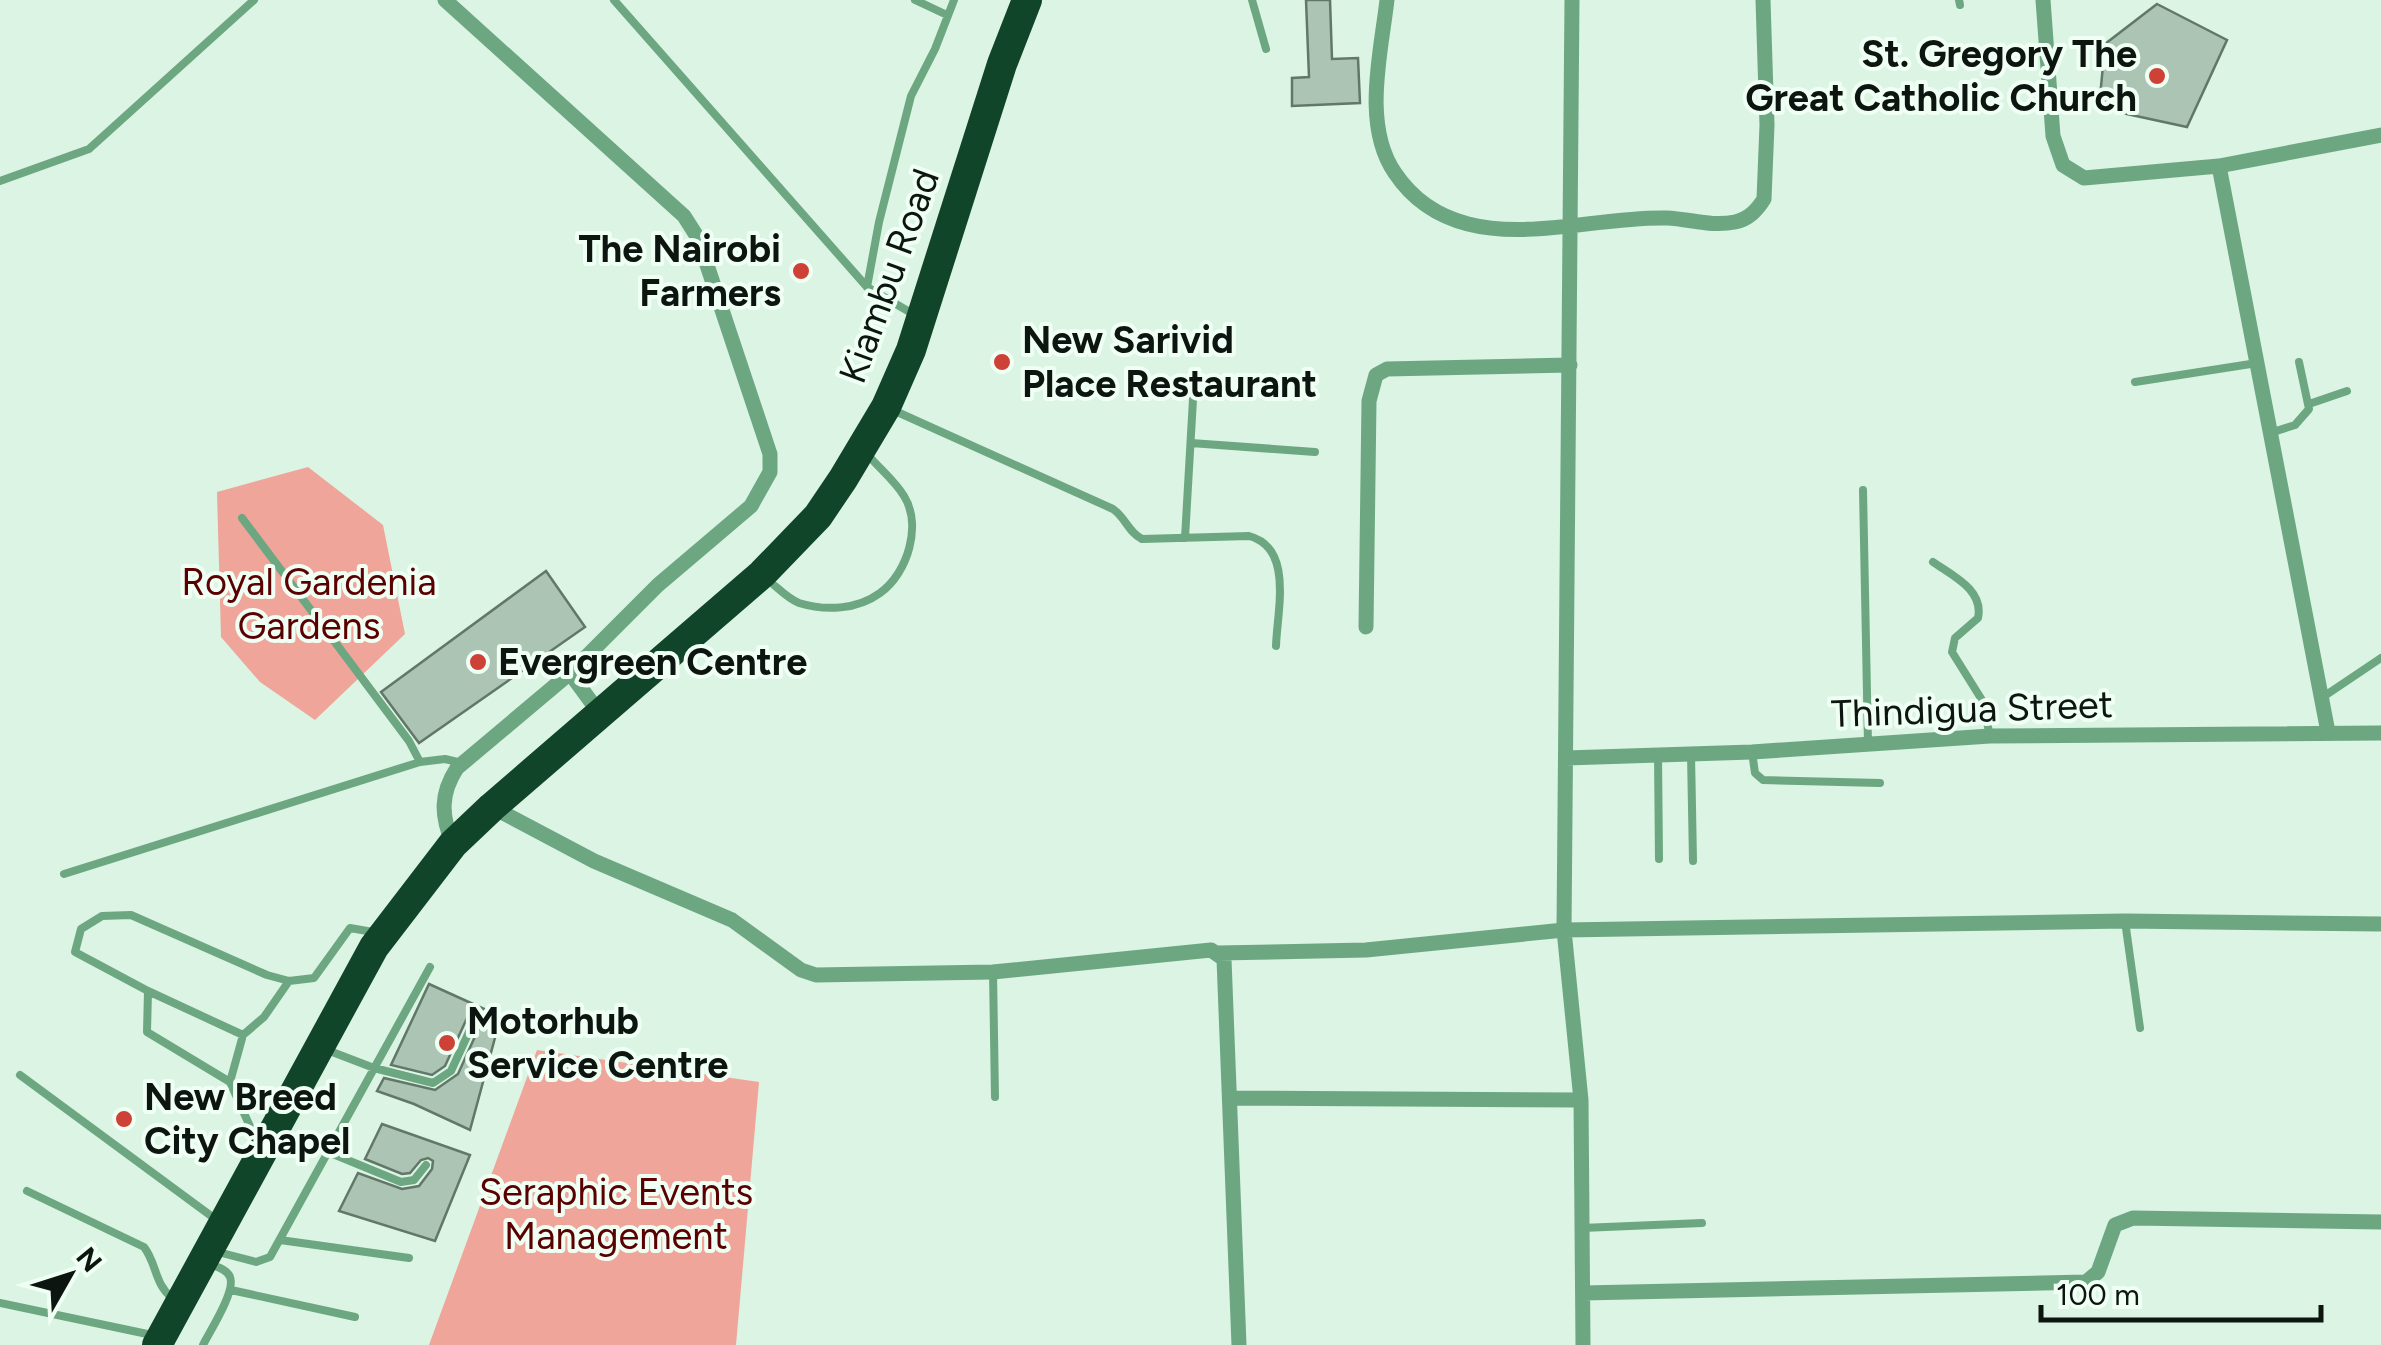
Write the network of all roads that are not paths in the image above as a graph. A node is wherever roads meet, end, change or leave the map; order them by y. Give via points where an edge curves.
1 (254, 0) edge
2 (445, 0) edge
3 (614, 0) edge
4 (915, 0) edge
5 (954, 0) edge
6 (1027, 0) edge
7 (1252, 0) edge
8 (1387, 0) edge
9 (1572, 0) edge
10 (1764, 0) edge
11 (2043, 0) edge
12 (947, 15) junction
13 (1266, 50) dead end
14 (2381, 135) edge
15 (2219, 166) junction
16 (0, 181) edge
17 (1572, 224) junction
18 (867, 288) junction
19 (921, 319) junction
20 (2299, 362) dead end
21 (2257, 363) junction
22 (1570, 365) junction
23 (1194, 382) dead end
24 (2135, 382) dead end
25 (2346, 391) dead end
26 (2310, 404) junction
27 (886, 407) junction
28 (2270, 433) junction
29 (1190, 443) junction
30 (862, 448) junction
31 (1316, 452) dead end
32 (1863, 490) dead end
33 (242, 518) dead end
34 (1185, 538) junction
35 (1933, 562) dead end
36 (762, 574) junction
37 (1366, 627) dead end
38 (1276, 646) dead end
39 (2381, 658) edge
40 (570, 672) junction
41 (2321, 698) junction
42 (600, 714) junction
43 (2328, 732) junction
44 (2381, 733) edge
45 (1990, 736) junction
46 (1868, 744) junction
47 (1752, 752) junction
48 (1691, 754) junction
49 (1658, 755) junction
50 (1566, 758) junction
51 (420, 762) junction
52 (463, 763) junction
53 (1880, 783) dead end
54 (492, 807) junction
55 (453, 844) junction
56 (1659, 859) dead end
57 (1693, 861) dead end
58 (64, 874) dead end
59 (2125, 922) junction
60 (2381, 924) edge
61 (1564, 930) junction
62 (382, 935) junction
63 (1218, 953) junction
64 (430, 967) dead end
65 (993, 972) junction
66 (289, 981) junction
67 (148, 990) junction
68 (475, 1019) dead end
69 (2140, 1028) dead end
70 (243, 1035) junction
71 (320, 1047) junction
72 (374, 1068) junction
73 (20, 1075) dead end
74 (230, 1082) junction
75 (996, 1097) dead end
76 (1230, 1098) junction
77 (1581, 1100) junction
78 (262, 1152) junction
79 (328, 1152) junction
80 (426, 1165) dead end
81 (27, 1191) dead end
82 (1702, 1222) dead end
83 (2381, 1222) edge
84 (1582, 1228) junction
85 (280, 1240) junction
86 (211, 1245) junction
87 (409, 1258) dead end
88 (231, 1290) junction
89 (1582, 1293) junction
90 (0, 1303) edge
91 (180, 1304) junction
92 (355, 1317) dead end
93 (159, 1341) edge
94 (203, 1345) edge
95 (1239, 1345) edge
96 (1584, 1345) edge

1 - 16 lane via 89,149
2 - 40 street via 684,216 698,238 770,454 770,472 751,506
3 - 18 lane
4 - 12 lane
5 - 12 lane
6 - 19 highway, Kiambu Road
7 - 13 lane
8 - 17 street via 1376,113 1384,153 1411,192 1431,211 1472,225
9 - 17 street
10 - 17 street via 1767,125 1758,209 1714,225 1666,218
11 - 15 street via 2053,136 2063,165 2084,178
12 - 18 lane via 911,96
14 - 15 street
15 - 21 street
17 - 22 street
18 - 19 lane
19 - 27 highway, Kiambu Road
20 - 26 lane
21 - 24 lane
21 - 28 street
22 - 37 street via 1387,369 1376,375 1369,400
22 - 50 street
23 - 29 lane
25 - 26 lane
26 - 28 lane via 2300,421
27 - 30 highway, Kiambu Road
27 - 34 lane via 1113,510 1135,536
28 - 41 street
29 - 31 lane
29 - 34 lane
30 - 36 highway, Kiambu Road via 818,516
30 - 36 lane via 905,497 913,523 901,569 882,592 850,606 823,608 794,602
32 - 46 lane
33 - 51 lane
34 - 38 lane via 1249,536 1268,545 1279,565
35 - 45 lane via 1972,589 1979,605 1978,618 1956,638 1952,652 1982,700
36 - 42 highway, Kiambu Road
39 - 41 lane
40 - 42 street
40 - 52 street
41 - 43 street
42 - 54 highway, Kiambu Road
43 - 44 street, Thindigua Street
43 - 45 street, Thindigua Street
45 - 46 street, Thindigua Street
46 - 47 street, Thindigua Street
47 - 48 street, Thindigua Street
47 - 53 lane via 1763,780
48 - 49 street, Thindigua Street
48 - 57 lane
49 - 50 street, Thindigua Street
49 - 56 lane
50 - 61 street
51 - 52 lane
51 - 58 lane
52 - 55 street via 443,798
54 - 55 highway, Kiambu Road
54 - 65 street via 594,861 732,920 800,970
55 - 62 highway, Kiambu Road
59 - 60 street
59 - 61 street
59 - 69 lane
61 - 63 street via 1366,950
61 - 77 street
62 - 66 lane via 350,928 314,978
62 - 71 highway, Kiambu Road
63 - 65 street
63 - 76 street via 1224,959
64 - 72 lane
65 - 75 lane
66 - 67 lane via 131,915 102,916 81,930 75,952
66 - 70 lane
67 - 70 lane
67 - 74 lane via 146,1032
68 - 72 lane via 451,1072 433,1083
70 - 74 lane
71 - 72 lane
71 - 78 highway, Kiambu Road
72 - 79 lane
73 - 86 lane
74 - 78 lane
76 - 77 street
76 - 95 street
77 - 84 street
78 - 86 highway, Kiambu Road
79 - 80 lane via 401,1182 414,1180
79 - 85 lane
81 - 91 lane via 144,1246 160,1288
82 - 84 lane
83 - 89 street via 2133,1218 2115,1225 2098,1272 2086,1282
84 - 89 street
85 - 86 lane via 270,1258 256,1262
85 - 87 lane
86 - 88 lane via 232,1279
86 - 91 highway, Kiambu Road
88 - 92 lane
88 - 94 lane
89 - 96 street
90 - 93 lane
91 - 93 highway, Kiambu Road

